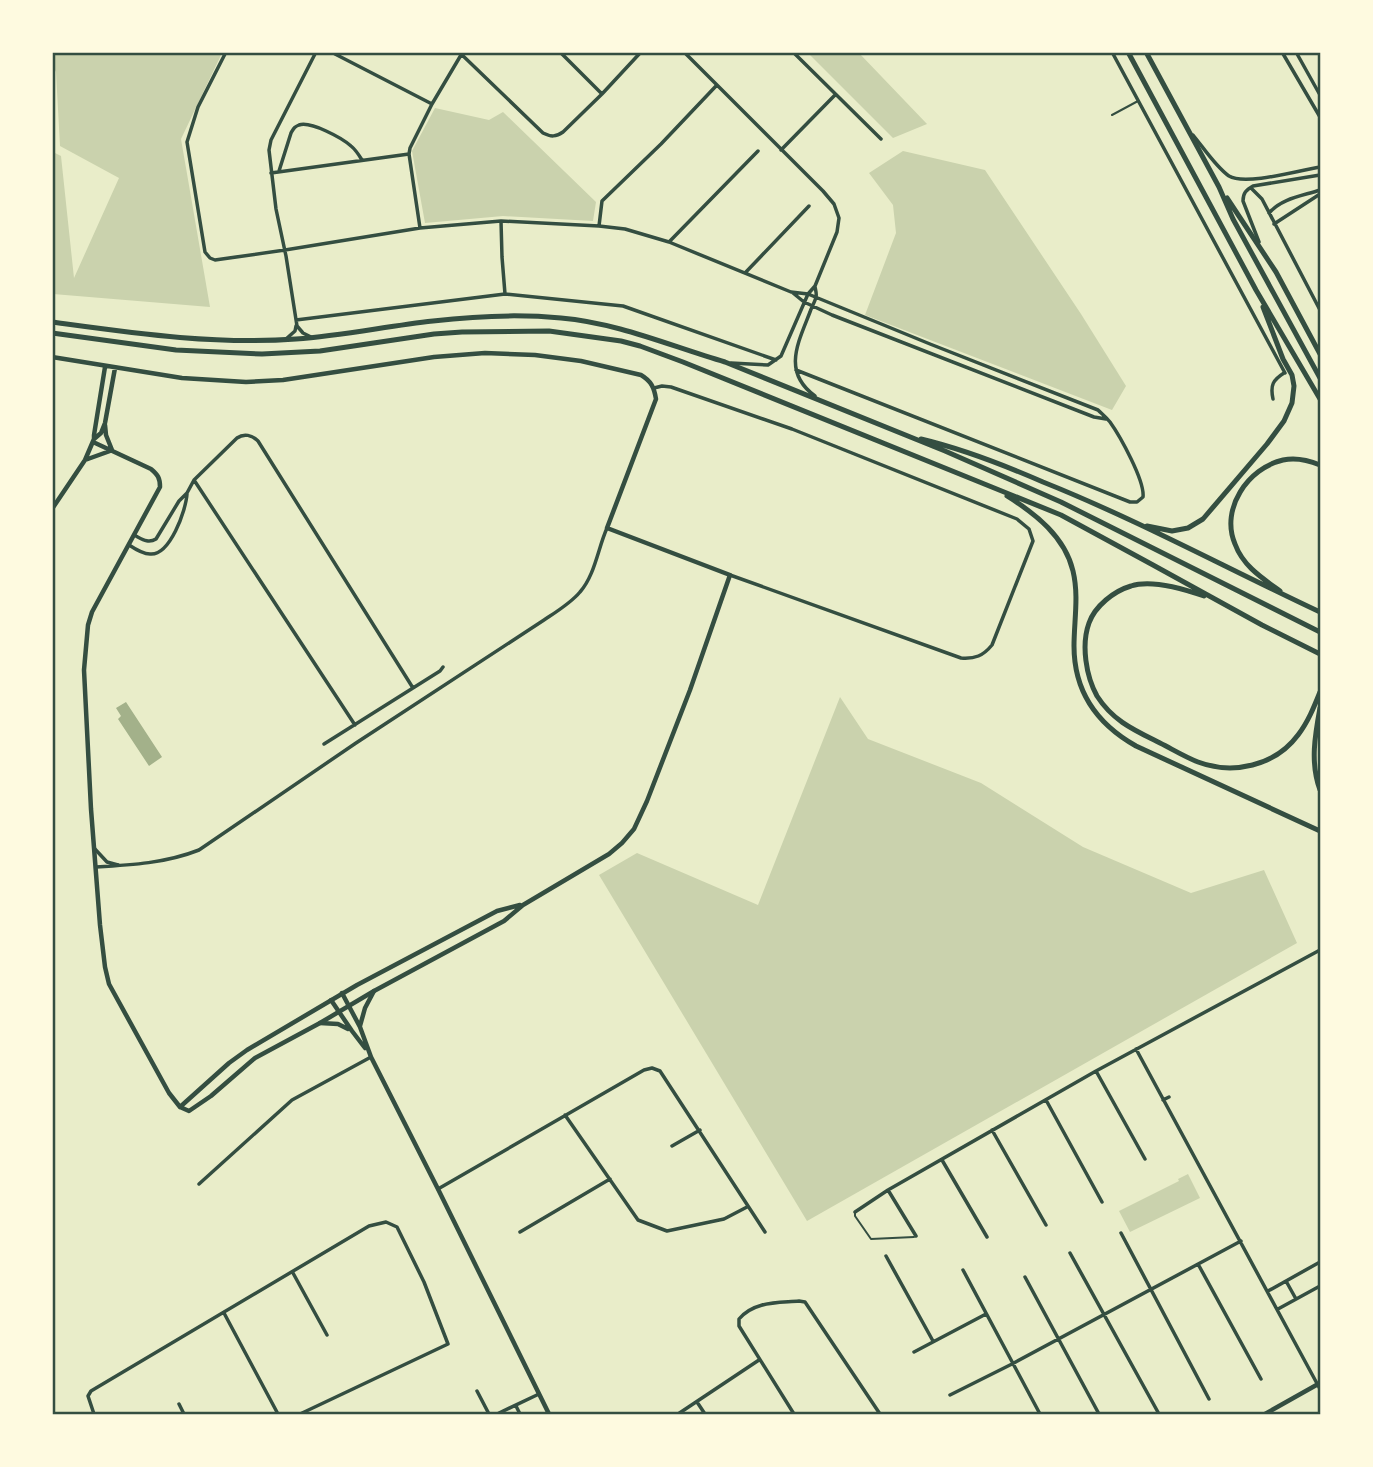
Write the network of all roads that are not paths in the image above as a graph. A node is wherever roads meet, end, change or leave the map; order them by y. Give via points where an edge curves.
1 (226, 52) edge
2 (316, 52) edge
3 (560, 52) edge
4 (641, 52) edge
5 (684, 52) edge
6 (793, 52) edge
7 (1112, 52) edge
8 (1128, 52) edge
9 (1146, 52) edge
10 (1282, 52) edge
11 (1296, 52) edge
12 (335, 54) dead end
13 (460, 54) edge
14 (717, 85) junction
15 (602, 94) junction
16 (835, 95) junction
17 (1321, 95) edge
18 (1139, 101) junction
19 (432, 104) junction
20 (1112, 115) dead end
21 (1321, 117) edge
22 (1188, 129) junction
23 (881, 139) dead end
24 (781, 150) junction
25 (758, 151) dead end
26 (410, 154) junction
27 (362, 160) junction
28 (1321, 167) edge
29 (279, 172) junction
30 (271, 173) junction
31 (1321, 175) edge
32 (1219, 187) junction
33 (1251, 188) junction
34 (1321, 192) edge
35 (809, 206) dead end
36 (1269, 213) junction
37 (500, 221) junction
38 (1273, 223) junction
39 (599, 226) junction
40 (420, 228) junction
41 (668, 242) junction
42 (1261, 248) junction
43 (285, 250) junction
44 (745, 273) junction
45 (815, 286) junction
46 (1256, 290) junction
47 (792, 292) junction
48 (505, 294) junction
49 (808, 294) junction
50 (816, 297) junction
51 (804, 302) junction
52 (812, 306) junction
53 (1321, 310) edge
54 (296, 320) junction
55 (52, 322) edge
56 (296, 326) junction
57 (52, 333) edge
58 (311, 337) junction
59 (284, 340) junction
60 (930, 344) junction
61 (926, 352) junction
62 (1321, 354) edge
63 (52, 357) edge
64 (776, 360) junction
65 (724, 362) junction
66 (105, 366) junction
67 (115, 368) junction
68 (796, 370) junction
69 (1287, 372) junction
70 (1321, 378) edge
71 (1035, 385) junction
72 (654, 388) junction
73 (1032, 394) junction
74 (1273, 399) dead end
75 (1321, 399) edge
76 (822, 402) junction
77 (1108, 419) junction
78 (105, 423) junction
79 (905, 436) junction
80 (94, 441) junction
81 (112, 450) junction
82 (85, 460) junction
83 (1321, 465) edge
84 (194, 480) junction
85 (989, 487) junction
86 (187, 493) junction
87 (52, 509) edge
88 (1134, 522) junction
89 (607, 528) junction
90 (134, 535) junction
91 (129, 545) junction
92 (730, 575) junction
93 (1290, 598) junction
94 (1217, 600) junction
95 (1321, 612) edge
96 (1321, 632) edge
97 (1321, 654) edge
98 (443, 667) dead end
99 (413, 688) junction
100 (1321, 692) edge
101 (1321, 708) edge
102 (355, 725) junction
103 (324, 744) dead end
104 (1321, 790) edge
105 (1321, 831) edge
106 (94, 848) junction
107 (120, 866) junction
108 (96, 867) junction
109 (523, 905) junction
110 (1321, 950) edge
111 (1286, 969) junction
112 (1289, 975) dead end
113 (374, 991) junction
114 (342, 993) junction
115 (331, 1000) junction
116 (349, 1005) junction
117 (338, 1012) junction
118 (320, 1023) junction
119 (360, 1027) junction
120 (352, 1031) junction
121 (1136, 1049) junction
122 (367, 1050) junction
123 (371, 1058) junction
124 (1096, 1071) junction
125 (1170, 1097) dead end
126 (1046, 1100) junction
127 (1163, 1100) junction
128 (180, 1107) junction
129 (565, 1115) junction
130 (700, 1130) junction
131 (992, 1130) junction
132 (672, 1146) dead end
133 (1145, 1159) dead end
134 (942, 1160) junction
135 (610, 1179) junction
136 (199, 1184) dead end
137 (438, 1189) junction
138 (888, 1190) junction
139 (1102, 1202) dead end
140 (747, 1206) junction
141 (855, 1212) joint
142 (1046, 1225) dead end
143 (520, 1232) dead end
144 (765, 1232) dead end
145 (1121, 1233) dead end
146 (916, 1236) joint
147 (987, 1237) dead end
148 (1241, 1241) junction
149 (1070, 1253) dead end
150 (887, 1256) dead end
151 (1321, 1262) edge
152 (1198, 1264) junction
153 (963, 1270) dead end
154 (293, 1273) junction
155 (1025, 1278) dead end
156 (1286, 1281) junction
157 (1321, 1286) edge
158 (1151, 1289) junction
159 (1268, 1291) junction
160 (1296, 1299) junction
161 (1278, 1309) junction
162 (225, 1312) junction
163 (987, 1314) junction
164 (1104, 1314) junction
165 (327, 1335) dead end
166 (1059, 1338) junction
167 (933, 1341) junction
168 (914, 1352) dead end
169 (759, 1360) junction
170 (1012, 1364) junction
171 (1261, 1379) dead end
172 (1320, 1386) edge
173 (477, 1391) dead end
174 (539, 1394) junction
175 (950, 1395) dead end
176 (1209, 1399) dead end
177 (697, 1402) junction
178 (179, 1404) dead end
179 (516, 1406) junction
180 (1039, 1414) edge
181 (1158, 1414) edge
182 (94, 1415) edge
183 (184, 1415) edge
184 (278, 1415) edge
185 (300, 1415) edge
186 (489, 1415) edge
187 (497, 1415) edge
188 (520, 1415) edge
189 (549, 1415) edge
190 (678, 1415) edge
191 (705, 1415) edge
192 (794, 1415) edge
193 (880, 1415) edge
194 (1099, 1415) edge
195 (1265, 1415) edge

1 - 43 street via 198,107 187,142 205,252 215,260
2 - 30 street via 271,140
3 - 15 street
4 - 15 street
5 - 14 street
6 - 16 street
7 - 18 street
8 - 46 highway
9 - 22 highway
10 - 21 street
11 - 17 street
12 - 19 street
13 - 15 street via 550,136 563,132
13 - 19 street
14 - 24 street
14 - 39 street via 602,201
16 - 23 street
16 - 24 street
18 - 20 lane
18 - 69 street
19 - 26 street
22 - 28 street via 1223,170 1238,180
22 - 32 highway
24 - 45 street via 834,204 839,218
25 - 41 street
26 - 27 street
26 - 40 street
27 - 29 street
27 - 29 street via 344,141 308,124 300,125 291,133
29 - 30 street
30 - 43 street
31 - 33 street
32 - 42 highway
32 - 70 highway
33 - 36 street
33 - 42 street via 1245,191 1243,201
34 - 36 street via 1284,201
34 - 38 street
35 - 44 street
36 - 38 street
37 - 39 street
37 - 40 street
37 - 48 street
38 - 53 street
39 - 41 street
40 - 43 street
41 - 44 street
42 - 62 highway
43 - 54 street
44 - 47 street
45 - 49 street
45 - 50 street
46 - 69 highway
46 - 75 highway
47 - 49 street
47 - 51 street
48 - 54 street
48 - 64 street via 623,306
49 - 50 street
49 - 51 street
50 - 52 street
50 - 60 street
51 - 52 street
51 - 64 street via 785,350
52 - 61 street
52 - 68 street via 794,353
54 - 56 street
55 - 59 highway via 171,337
56 - 58 street
56 - 59 street
57 - 85 highway via 176,350 261,354 320,351 462,331 549,331 606,338 662,354
58 - 59 highway
58 - 65 highway via 455,319 558,317 646,335
60 - 61 street
60 - 71 street
61 - 73 street
63 - 66 street
64 - 65 street via 768,365
65 - 76 highway
66 - 67 street
66 - 80 street
67 - 72 street via 246,382 485,353 581,361 640,375
67 - 78 street
68 - 76 street via 807,391
68 - 77 street via 1138,502 1144,494 1141,480
69 - 74 street via 1273,381
69 - 88 highway via 1294,386 1284,421 1203,519 1172,531
71 - 73 street
71 - 77 street via 1098,410
72 - 89 street via 656,399
72 - 92 street via 671,387 792,429 945,490 1022,522 1033,541 992,645 970,659
73 - 77 street
76 - 79 highway
78 - 80 street
78 - 81 street
79 - 88 highway via 946,445 1008,468
79 - 96 highway via 1061,502
80 - 81 street
80 - 82 street
81 - 82 street
81 - 90 street via 151,469 160,482
82 - 87 street
83 - 93 highway via 1285,459 1263,468 1244,488 1231,512 1232,536 1242,557
84 - 86 street
84 - 99 street via 237,438 251,436 258,441
84 - 102 street
85 - 94 highway via 1061,515
85 - 105 highway via 1046,525 1065,552 1075,591 1076,668 1086,697 1109,728 1126,741
86 - 90 street via 156,539 146,541
86 - 91 street via 167,546 151,555
88 - 93 highway
89 - 92 street
89 - 107 street via 581,591 551,615 199,850
90 - 91 street
91 - 106 street via 88,625 84,670
92 - 109 street via 684,707 634,829 609,854
93 - 95 highway
94 - 97 highway
94 - 100 highway via 1184,589 1133,585 1099,607 1089,623 1087,670 1097,695 1116,719 1198,762 1233,768 1282,751 1299,734
98 - 99 street
99 - 102 street
101 - 104 highway via 1314,755
102 - 103 street
106 - 107 street via 107,862
106 - 108 street
107 - 108 street
108 - 128 street via 109,984
109 - 113 street via 504,921
109 - 114 street via 497,911
110 - 111 street
111 - 112 street
111 - 121 street
113 - 116 street
113 - 119 street
114 - 115 street
114 - 116 street
115 - 117 street
115 - 128 street via 229,1063
116 - 117 street
116 - 119 street
117 - 118 street
117 - 120 street
118 - 120 street
118 - 128 street via 255,1058 193,1109
119 - 122 street
120 - 122 street
121 - 124 street
121 - 127 street
122 - 123 street
123 - 136 street via 292,1100
123 - 137 street
124 - 126 street
124 - 133 street
125 - 127 street
126 - 131 street
126 - 139 street
127 - 148 street
129 - 130 street via 652,1068 660,1071
129 - 135 street
129 - 137 street
130 - 132 street
130 - 140 street
131 - 134 street
131 - 142 street
134 - 138 street
134 - 147 street
135 - 140 street via 638,1220 667,1231 724,1219
135 - 143 street
137 - 174 street
138 - 141 street
138 - 146 street
140 - 144 street
141 - 146 lane via 871,1239
145 - 158 street
148 - 152 street
148 - 159 street
149 - 164 street
150 - 167 street
151 - 156 street
152 - 158 street
152 - 171 street
153 - 163 street
154 - 162 street
154 - 165 street
154 - 185 street via 369,1226 386,1222 397,1227 448,1344
155 - 166 street
156 - 159 street
156 - 160 street
157 - 160 street
158 - 164 street
158 - 176 street
159 - 161 street
160 - 161 street
161 - 172 street
162 - 182 street via 91,1391 88,1396
162 - 184 street
163 - 167 street
163 - 170 street
164 - 166 street
164 - 181 street
166 - 170 street
166 - 194 street
167 - 168 street
169 - 177 street
169 - 192 street
169 - 193 street via 739,1326 744,1312 757,1306 805,1302
170 - 175 street
170 - 180 street
172 - 195 street
173 - 186 street
174 - 179 street
174 - 189 street
177 - 190 street
177 - 191 street
178 - 183 street
179 - 187 street
179 - 188 street

